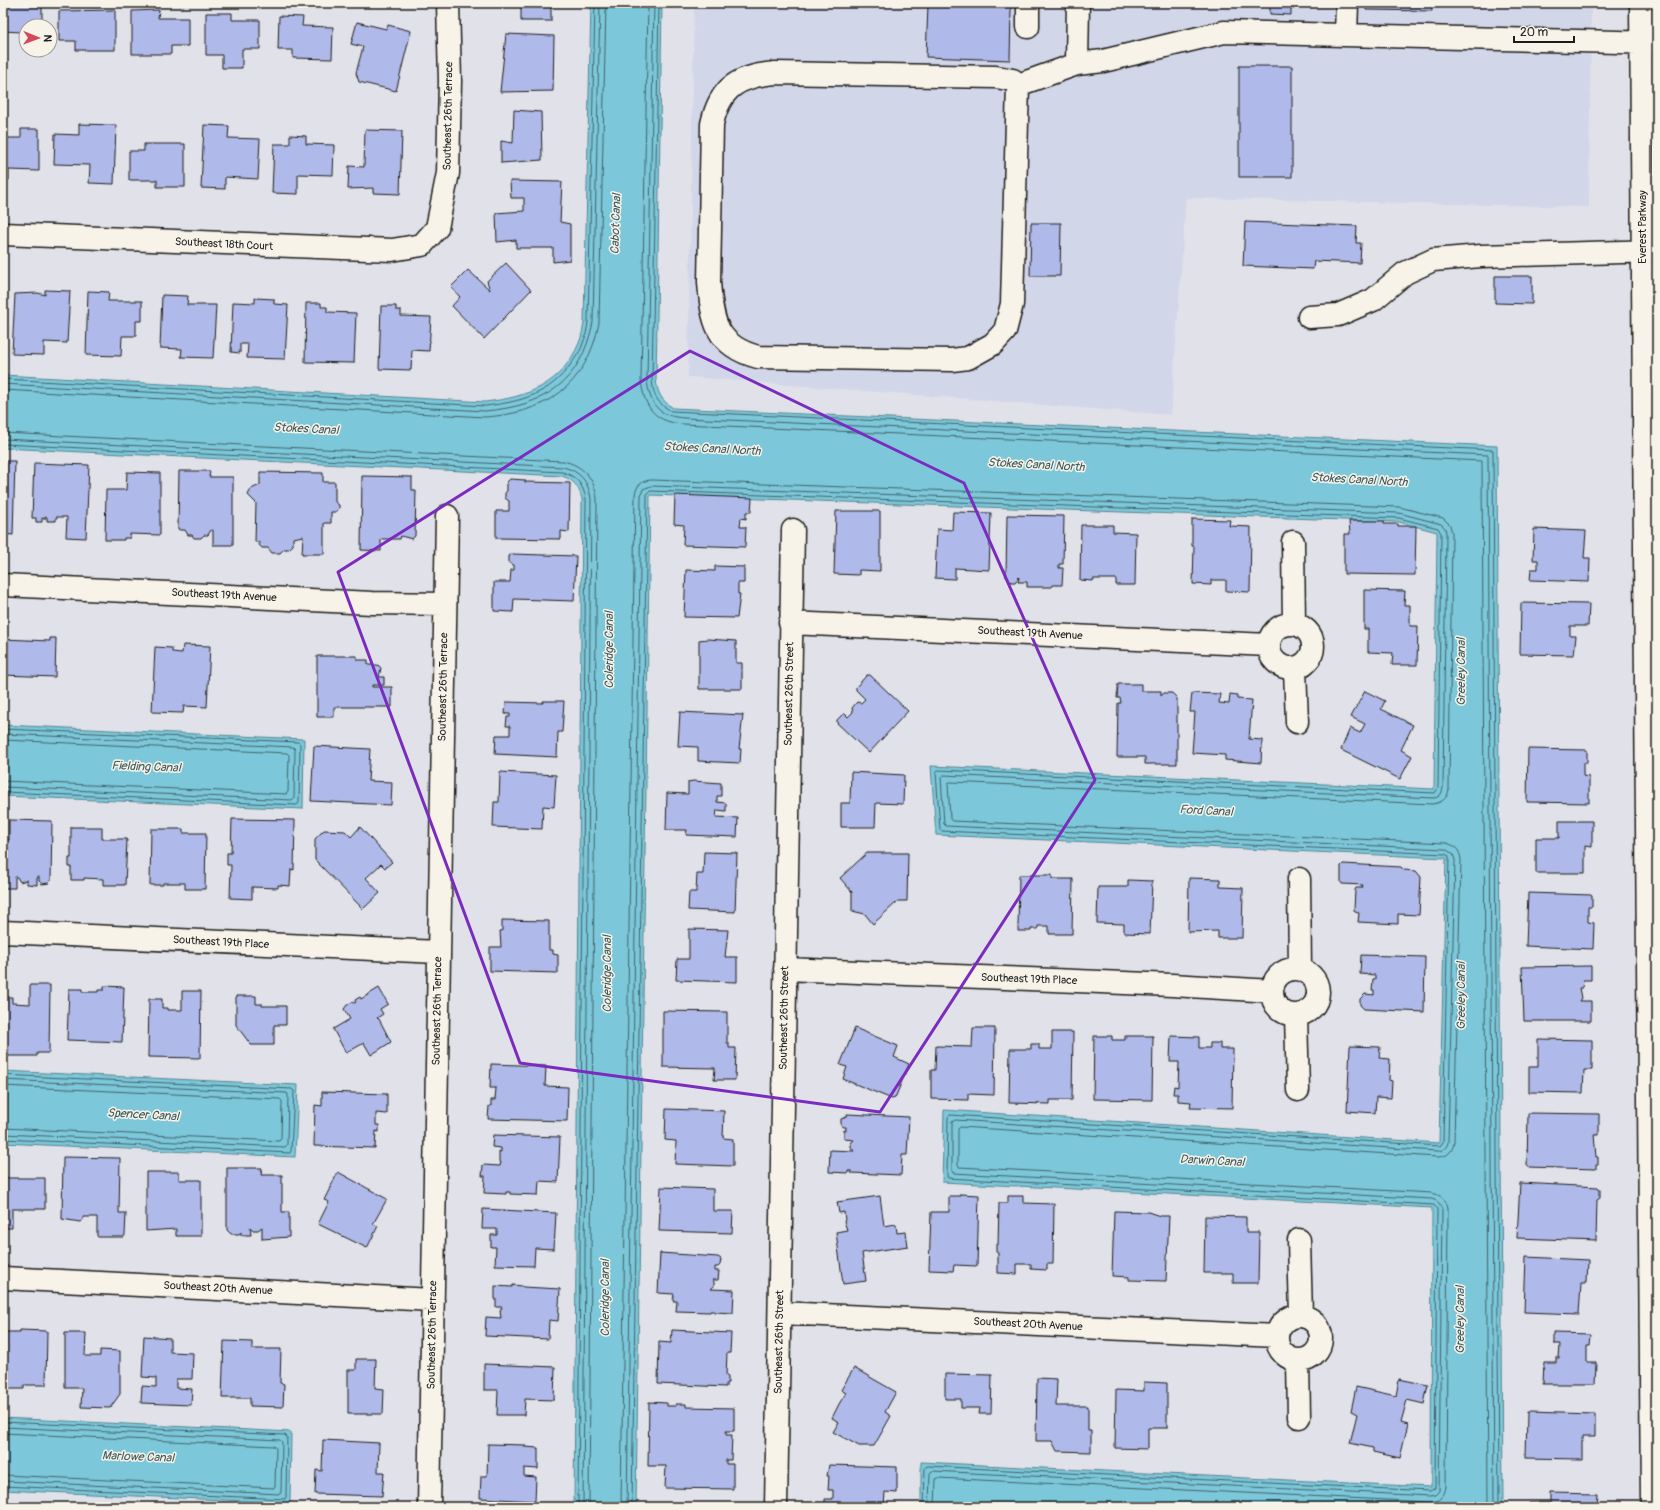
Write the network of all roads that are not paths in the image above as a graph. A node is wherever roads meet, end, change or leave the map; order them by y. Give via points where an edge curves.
1 (448, 3) edge
2 (1028, 3) edge
3 (1078, 3) edge
4 (1347, 3) edge
5 (1640, 3) edge
6 (1028, 26) dead end
7 (1346, 35) junction
8 (1649, 43) edge
9 (1077, 64) junction
10 (1018, 85) junction
11 (437, 228) joint
12 (3, 234) edge
13 (1650, 251) edge
14 (1309, 317) dead end
15 (447, 516) dead end
16 (793, 530) dead end
17 (1293, 542) dead end
18 (3, 585) edge
19 (444, 604) junction
20 (790, 623) junction
21 (1294, 624) junction
22 (1269, 645) junction
23 (1295, 669) junction
24 (1297, 722) dead end
25 (1300, 879) dead end
26 (1652, 887) edge
27 (3, 932) edge
28 (438, 952) junction
29 (785, 969) junction
30 (1300, 969) junction
31 (1272, 991) junction
32 (1296, 1015) junction
33 (1298, 1090) dead end
34 (1300, 1240) dead end
35 (3, 1278) edge
36 (433, 1300) junction
37 (780, 1313) junction
38 (1302, 1316) junction
39 (1277, 1336) junction
40 (1298, 1360) junction
41 (1299, 1417) dead end
42 (429, 1507) edge
43 (776, 1507) edge
44 (1652, 1507) edge

1 - 11 street, Southeast 26th Terrace via 448,173
2 - 6 street
3 - 9 street
4 - 7 street
5 - 8 street, Everest Parkway
7 - 8 street
7 - 9 street via 1224,32 1103,62
8 - 13 street, Everest Parkway
9 - 10 street
10 - 10 street via 1012,304 1005,331 994,344 968,358 952,360 758,357 743,353 721,334 714,321 709,282 712,124 722,96 734,85 744,78 775,73 996,77 1013,80
11 - 12 street, Southeast 18th Court via 422,245 392,250
13 - 14 street via 1481,256 1433,260 1405,273 1373,300 1338,315
13 - 26 street, Everest Parkway
15 - 19 street, Southeast 26th Terrace
16 - 20 street, Southeast 26th Street
17 - 21 street
18 - 19 street, Southeast 19th Avenue via 372,603
19 - 28 street, Southeast 26th Terrace
20 - 22 street, Southeast 19th Avenue
20 - 29 street, Southeast 26th Street
21 - 22 street via 1280,627
21 - 23 street via 1306,630 1314,642 1312,656
22 - 23 street via 1276,663 1282,667
23 - 24 street
25 - 30 street
26 - 44 street, Everest Parkway
27 - 28 street, Southeast 19th Place
28 - 36 street, Southeast 26th Terrace
29 - 31 street, Southeast 19th Place
29 - 37 street, Southeast 26th Street
30 - 31 street via 1281,973
30 - 32 street via 1313,976 1318,990 1310,1010
31 - 32 street via 1273,999 1282,1010
32 - 33 street
34 - 38 street
35 - 36 street, Southeast 20th Avenue
36 - 42 street, Southeast 26th Terrace
37 - 39 street, Southeast 20th Avenue
37 - 43 street, Southeast 26th Street
38 - 39 street via 1294,1316 1282,1323
38 - 40 street via 1309,1318 1319,1329 1320,1344 1312,1356
39 - 40 street via 1277,1343 1284,1356
40 - 41 street

